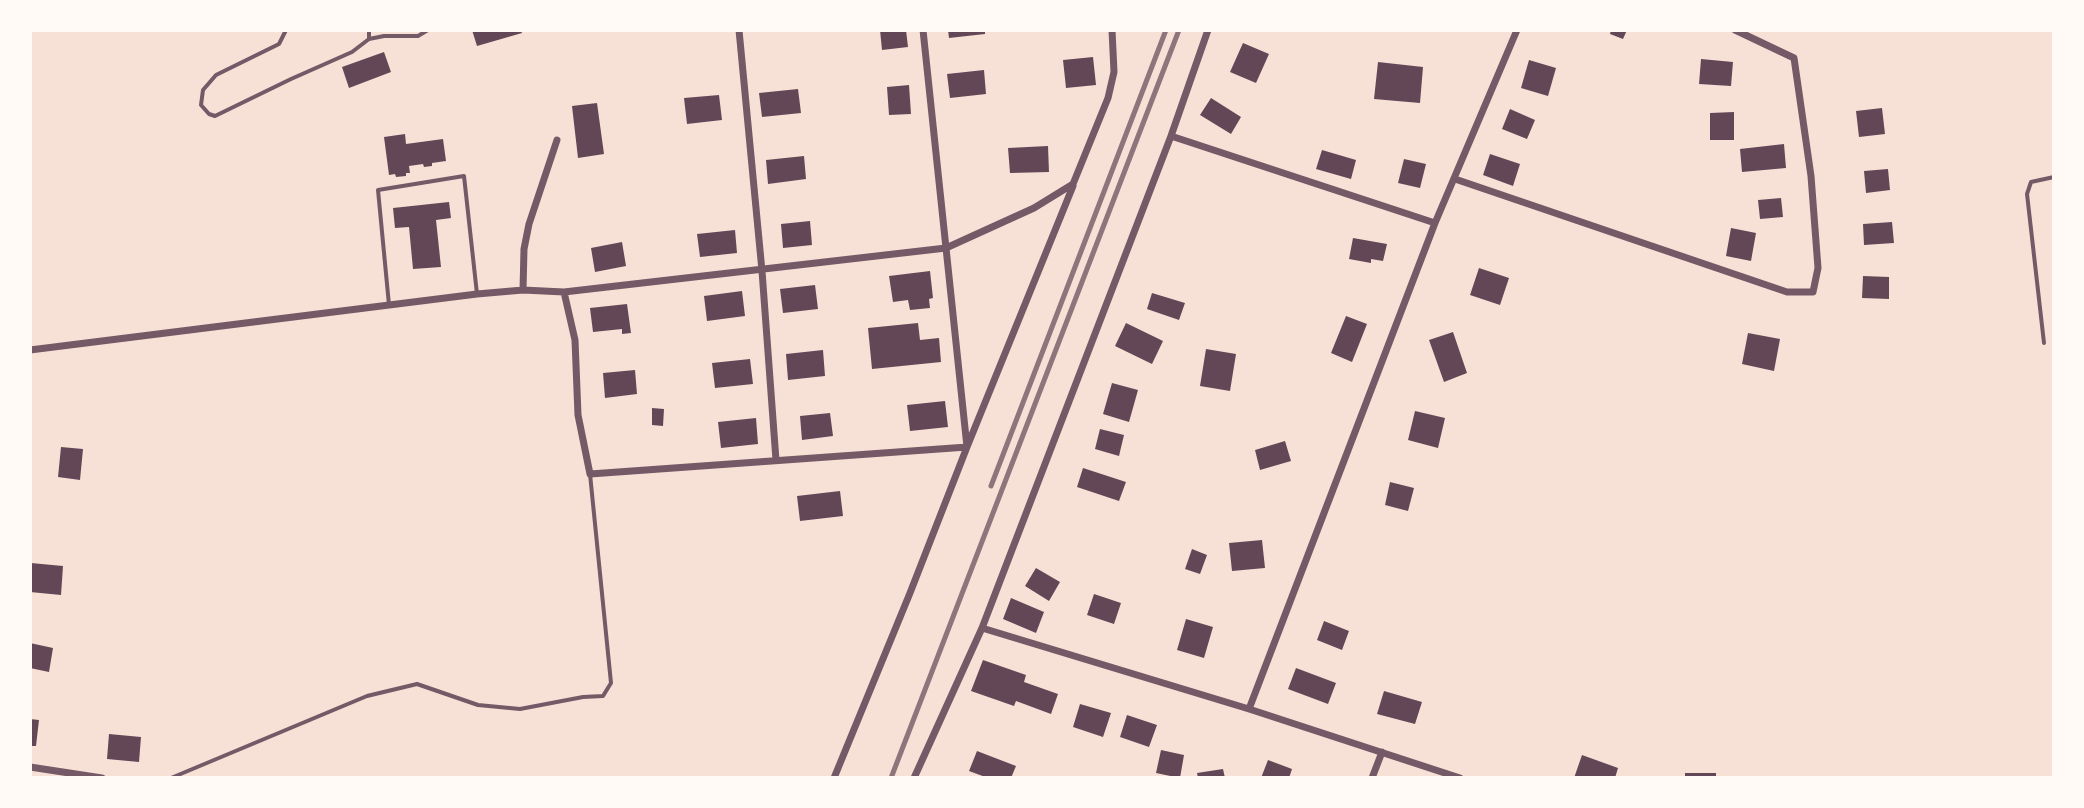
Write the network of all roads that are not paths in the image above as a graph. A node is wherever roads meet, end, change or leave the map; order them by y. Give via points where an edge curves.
1 (286, 30) edge
2 (369, 30) edge
3 (428, 30) edge
4 (739, 30) edge
5 (923, 30) edge
6 (1112, 30) edge
7 (1208, 30) edge
8 (1517, 30) edge
9 (1735, 30) edge
10 (369, 39) junction
11 (1171, 136) junction
12 (557, 140) dead end
13 (2054, 177) edge
14 (1455, 179) junction
15 (1073, 184) junction
16 (1435, 223) junction
17 (946, 248) junction
18 (762, 271) junction
19 (523, 290) junction
20 (564, 292) junction
21 (477, 294) junction
22 (389, 306) junction
23 (2044, 343) dead end
24 (30, 350) edge
25 (967, 447) junction
26 (776, 460) junction
27 (590, 474) junction
28 (982, 628) junction
29 (1249, 709) junction
30 (1382, 752) junction
31 (30, 767) edge
32 (102, 778) edge
33 (171, 778) edge
34 (834, 778) edge
35 (914, 778) edge
36 (1372, 778) edge
37 (1460, 778) edge

1 - 10 lane via 279,44 216,75 203,90 201,105 209,114 215,116 352,52
2 - 10 lane
3 - 10 lane via 418,36
4 - 18 street
5 - 17 street
6 - 15 street via 1114,72 1108,98
7 - 11 street
8 - 14 street
9 - 14 street via 1794,58 1811,176 1818,268 1813,292 1787,292
11 - 16 street
11 - 28 street
12 - 19 street via 524,249
13 - 23 lane via 2031,182 2027,194
14 - 16 street
15 - 17 street
15 - 25 street
16 - 29 street
17 - 18 street
17 - 25 street
18 - 20 street
18 - 26 street
19 - 20 street
19 - 21 street
20 - 27 street via 575,340 578,415
21 - 22 street
21 - 22 lane via 464,176 378,190
22 - 24 street
25 - 26 street
25 - 34 street
26 - 27 street
27 - 33 lane via 611,683 603,696 520,709 478,705 417,684 367,696
28 - 29 street
28 - 35 street
29 - 30 street
30 - 36 street
30 - 37 street
31 - 32 street

